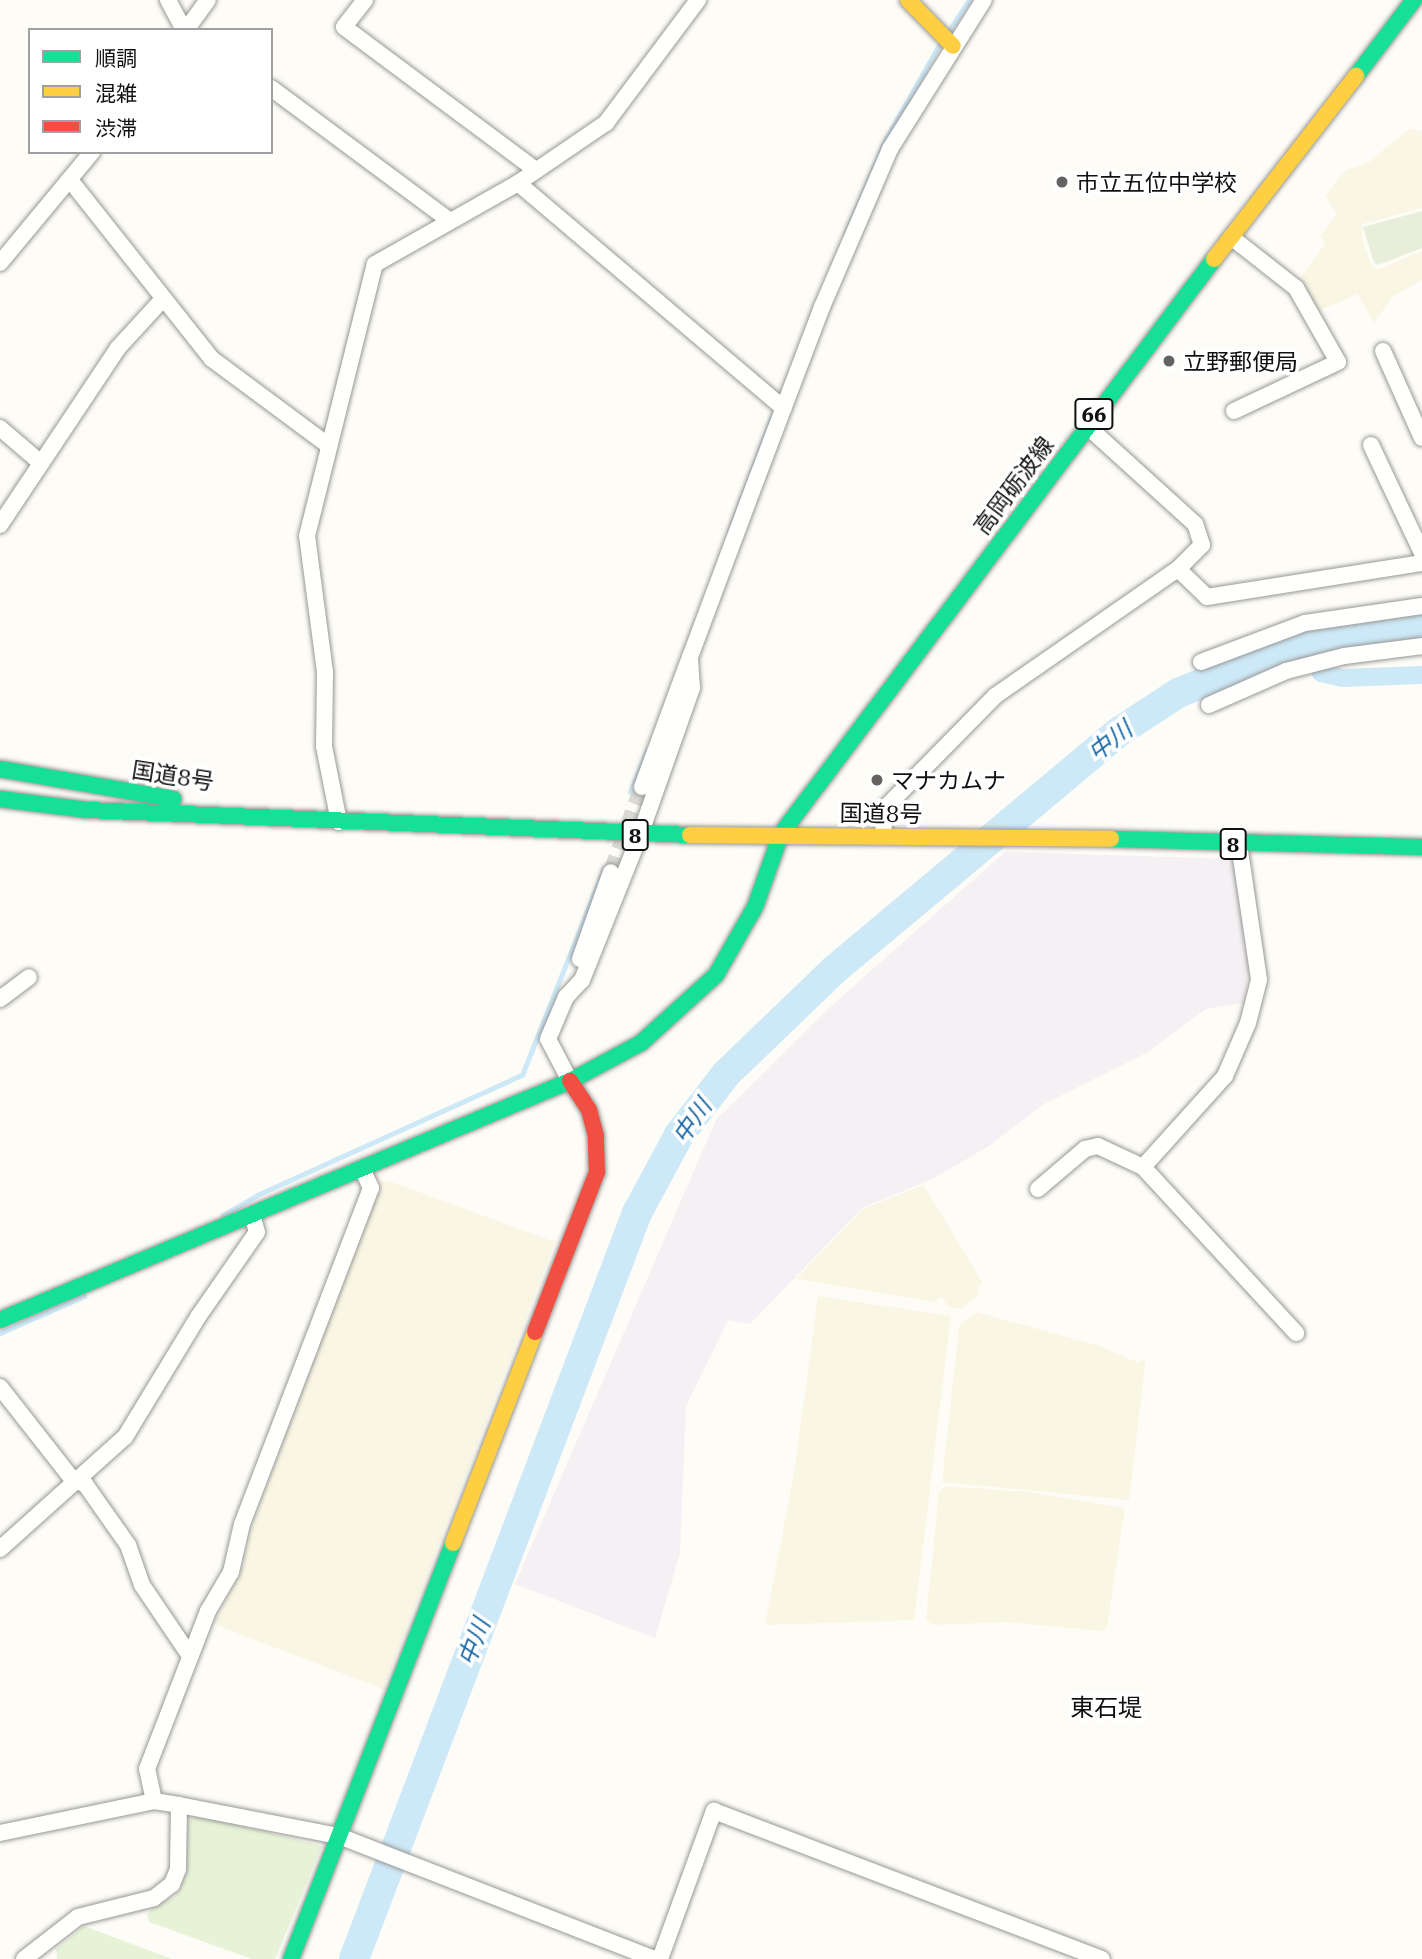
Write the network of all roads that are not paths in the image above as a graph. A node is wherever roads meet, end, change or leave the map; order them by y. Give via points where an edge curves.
1 (168, 0) edge
2 (208, 0) edge
3 (365, 0) edge
4 (698, 0) edge
5 (908, 0) edge
6 (984, 0) edge
7 (1414, 0) edge
8 (187, 28) edge
9 (189, 28) edge
10 (953, 46) junction
11 (273, 89) edge
12 (90, 154) edge
13 (536, 170) junction
14 (70, 180) junction
15 (518, 183) junction
16 (449, 220) junction
17 (1231, 237) junction
18 (0, 263) edge
19 (161, 300) junction
20 (1383, 351) dead end
21 (783, 408) junction
22 (1234, 411) dead end
23 (1086, 425) junction
24 (0, 428) edge
25 (1420, 429) edge
26 (328, 445) junction
27 (1371, 445) dead end
28 (41, 463) junction
29 (0, 525) edge
30 (1422, 554) edge
31 (1422, 563) edge
32 (1178, 569) junction
33 (1422, 606) edge
34 (1422, 646) edge
35 (690, 657) junction
36 (1201, 662) dead end
37 (1209, 705) dead end
38 (0, 769) edge
39 (642, 787) tunnel mouth
40 (0, 799) edge
41 (339, 822) junction
42 (781, 834) junction
43 (640, 835) junction
44 (883, 836) junction
45 (1239, 844) junction
46 (1422, 847) edge
47 (611, 872) tunnel mouth
48 (29, 977) dead end
49 (566, 997) junction
50 (0, 999) edge
51 (570, 1081) junction
52 (1143, 1167) junction
53 (362, 1169) junction
54 (1038, 1189) dead end
55 (252, 1215) junction
56 (0, 1320) edge
57 (1296, 1333) dead end
58 (0, 1387) edge
59 (72, 1480) junction
60 (0, 1549) edge
61 (190, 1657) junction
62 (154, 1801) junction
63 (179, 1805) junction
64 (0, 1833) edge
65 (339, 1836) junction
66 (24, 1959) edge
67 (291, 1959) edge
68 (657, 1959) edge
69 (1102, 1959) edge

1 - 8 street
2 - 9 street
3 - 13 street via 344,27
4 - 13 street via 606,123
5 - 10 main road
6 - 10 street
7 - 17 main road, 高岡砺波線 / 66
10 - 21 street via 890,149
11 - 16 street
12 - 14 street
13 - 15 street
14 - 18 street
14 - 19 street
15 - 16 street
15 - 21 street
16 - 26 street via 374,264
17 - 22 street via 1296,288 1338,362
17 - 23 main road, 高岡砺波線 / 66
19 - 26 street via 212,359
19 - 28 street via 118,348
20 - 25 street
21 - 35 street
23 - 32 street via 1195,524 1202,545
23 - 42 main road, 高岡砺波線 / 66
24 - 28 street
26 - 41 street via 307,536 325,671 324,746
27 - 30 street
28 - 29 street
31 - 32 street via 1207,597
32 - 44 street via 995,696 885,808
33 - 36 street via 1304,623
34 - 37 street via 1344,656 1286,671
35 - 39 street
35 - 43 street via 692,688
38 - 41 main road, 国道8号 / 8
40 - 41 main road, 国道8号 / 8 via 88,810
41 - 43 main road, 国道8号 / 8
42 - 43 main road, 国道8号 / 8
42 - 44 main road, 国道8号 / 8
42 - 51 main road, 高岡砺波線 via 755,907 716,975 641,1043
43 - 49 street via 582,980
44 - 45 main road, 国道8号 / 8
45 - 46 main road, 国道8号 / 8
45 - 52 street via 1259,980 1248,1023 1225,1076
47 - 49 street
48 - 50 street
49 - 51 street via 548,1039
51 - 53 main road, 高岡砺波線
51 - 65 main road via 589,1110 597,1136 597,1172
52 - 54 street via 1098,1146 1085,1149
52 - 57 street
53 - 55 main road, 高岡砺波線
53 - 61 street via 371,1188 242,1524 231,1572 208,1611
55 - 56 main road, 高岡砺波線
55 - 59 street via 257,1232 198,1317 125,1437
58 - 59 street
59 - 60 street
59 - 61 street via 85,1484 128,1545 142,1585
61 - 62 street via 147,1769
62 - 63 street
62 - 64 street
63 - 65 street
63 - 66 street via 178,1869 172,1884 154,1898 78,1917
65 - 67 main road
65 - 68 street
68 - 69 street via 714,1811

